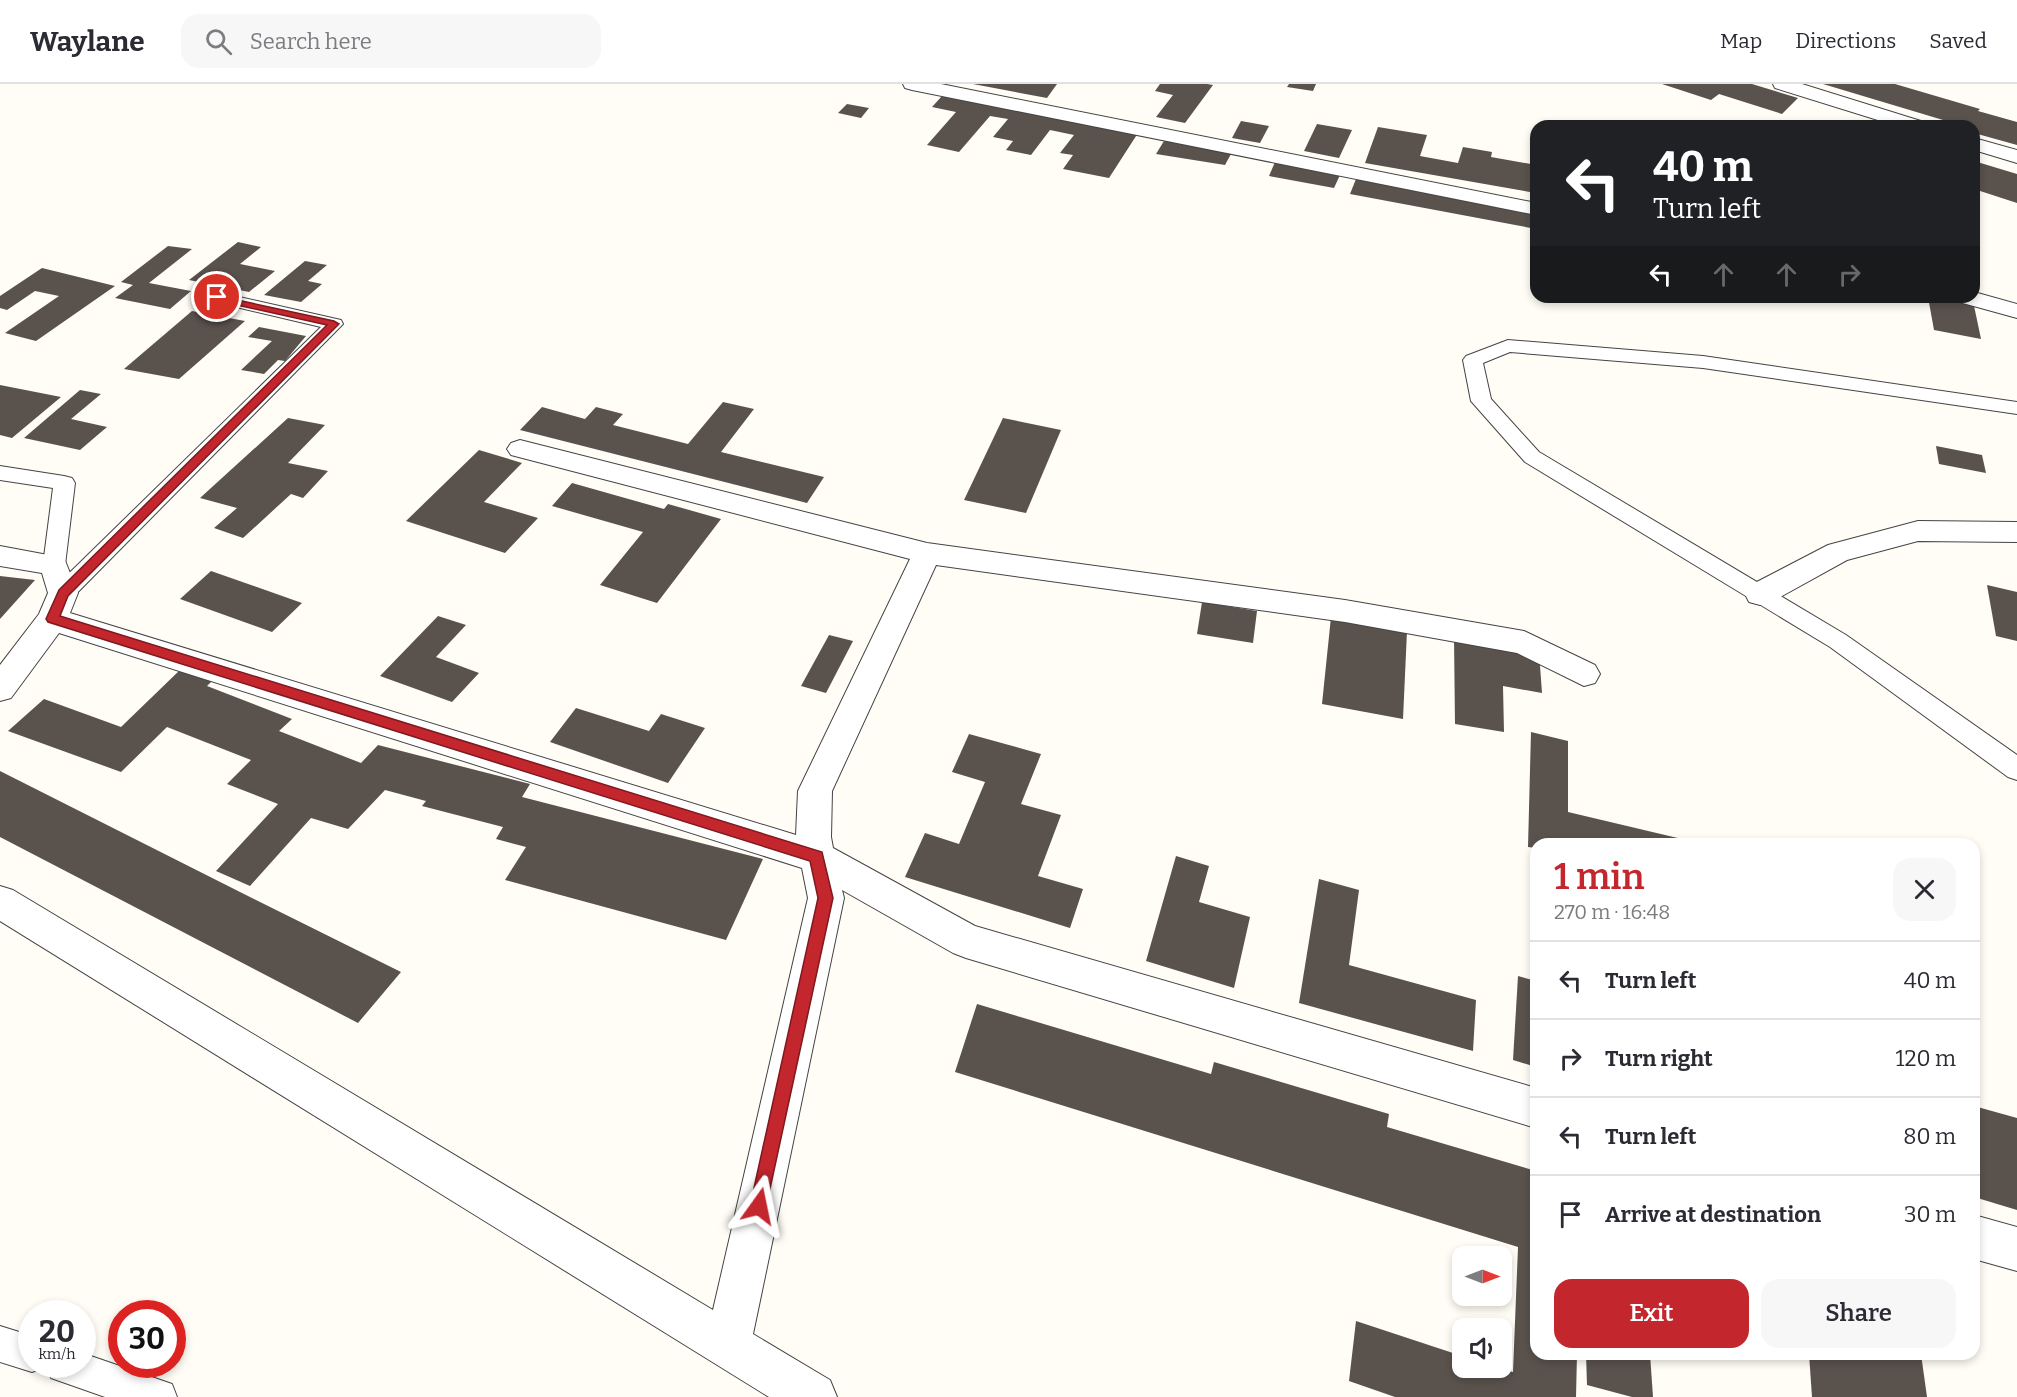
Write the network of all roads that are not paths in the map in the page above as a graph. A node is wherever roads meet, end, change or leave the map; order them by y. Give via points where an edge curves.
1 (912, 84) edge
2 (1782, 84) edge
3 (1898, 120) edge
4 (1980, 146) edge
5 (2017, 157) edge
6 (1530, 208) edge
7 (217, 297) dead end
8 (1980, 301) edge
9 (2017, 311) edge
10 (2017, 408) edge
11 (519, 449) dead end
12 (0, 473) edge
13 (2017, 532) edge
14 (927, 553) junction
15 (0, 556) edge
16 (54, 565) junction
17 (1760, 594) junction
18 (58, 606) junction
19 (1584, 674) dead end
20 (0, 689) edge
21 (2017, 769) edge
22 (817, 857) junction
23 (0, 902) edge
24 (1530, 1106) edge
25 (1980, 1238) edge
26 (2017, 1249) edge
27 (0, 1344) edge
28 (728, 1345) junction
29 (18, 1350) edge
30 (96, 1376) edge
31 (159, 1397) edge
32 (813, 1397) edge

1 - 6 street
2 - 3 street
4 - 5 street
7 - 18 lane via 334,324
8 - 9 street
10 - 17 lane via 1704,362 1508,346 1473,360 1481,401 1532,457
11 - 14 street
12 - 16 lane via 64,483
13 - 17 street via 1918,531 1838,552
14 - 19 street via 1345,610 1524,643
14 - 22 street via 815,791 813,837
15 - 16 street
16 - 18 street
17 - 21 lane via 1838,641
18 - 20 street
18 - 22 street
22 - 24 street via 966,941
22 - 28 street via 826,898
23 - 28 street
25 - 26 street
27 - 29 lane
28 - 32 street
30 - 31 lane

